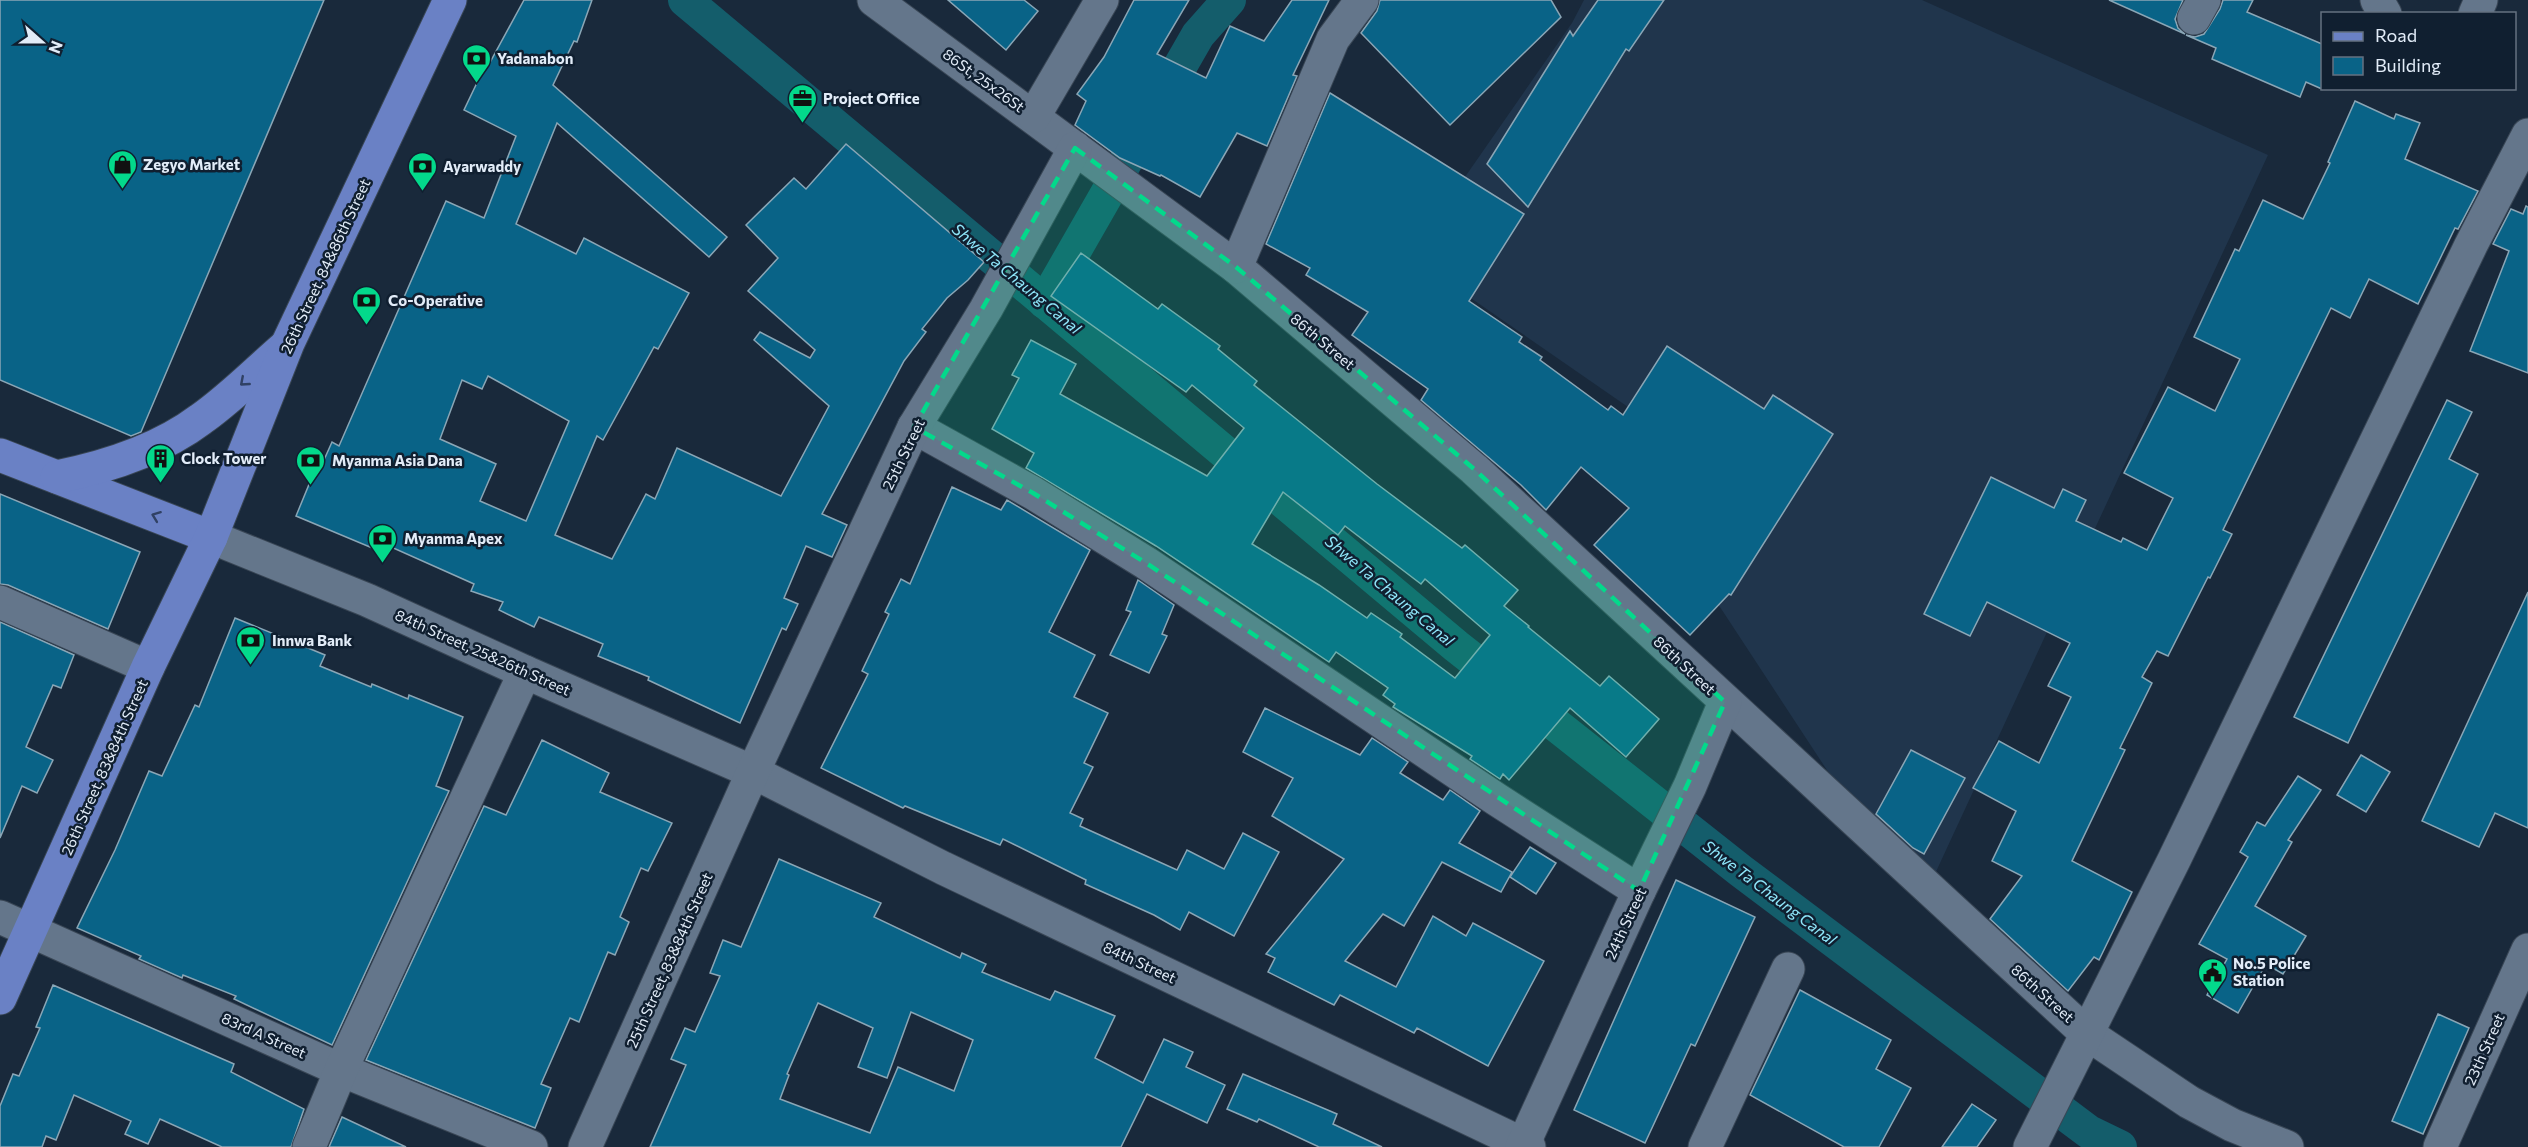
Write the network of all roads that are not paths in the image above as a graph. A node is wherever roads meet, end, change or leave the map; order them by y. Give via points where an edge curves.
1 (450, 0) edge
2 (874, 0) edge
3 (1102, 0) edge
4 (1362, 0) edge
5 (1034, 116) junction
6 (2528, 135) edge
7 (1085, 155) junction
8 (1236, 267) junction
9 (288, 344) junction
10 (914, 428) junction
11 (0, 454) edge
12 (57, 477) junction
13 (211, 537) junction
14 (0, 602) edge
15 (148, 667) junction
16 (525, 672) junction
17 (1725, 702) junction
18 (753, 772) junction
19 (1639, 891) junction
20 (0, 917) edge
21 (31, 931) junction
22 (2528, 950) edge
23 (1788, 969) dead end
24 (0, 998) edge
25 (2086, 1032) junction
26 (341, 1070) junction
27 (2036, 1133) edge
28 (1525, 1146) edge
29 (309, 1147) edge
30 (531, 1147) edge
31 (585, 1147) edge
32 (1705, 1147) edge
33 (2287, 1147) edge
34 (2440, 1147) edge

1 - 9 main road, 26th Street, 84&86th Street
2 - 5 street, 86St, 25x26St
3 - 5 street
4 - 8 street via 1333,39
5 - 7 street, 86St, 25x26St
6 - 25 street via 2470,245 2174,860
7 - 8 street, 86th Street
7 - 10 street, 25th Street via 1031,227
8 - 17 street, 86th Street via 1474,469
9 -> 12 main road via 201,420 156,445 96,469
9 - 13 main road, 26th Street, 84&86th Street
10 - 18 street, 25th Street
10 - 19 street via 1033,493 1146,564
11 - 12 main road
13 -> 12 main road
13 - 15 main road, 26th Street, 83&84th Street
13 - 16 street, 84th Street, 25&26th Street via 367,600
14 - 15 street
15 - 21 main road, 26th Street, 83&84th Street
16 - 18 street, 84th Street, 25&26th Street
16 - 26 street
17 - 19 street, 24th Street
17 - 25 street, 86th Street
18 - 28 street, 84th Street via 943,868
18 - 31 street, 25th Street, 83&84th Street
19 - 28 street, 24th Street
20 - 21 street, 83rd A Street
21 - 24 main road, 26th Street, 83&84th Street
21 - 26 street, 83rd A Street
22 - 34 street, 23th Street
23 - 32 street
25 - 27 street
25 - 33 street, 86th Street via 2189,1102
26 - 29 street
26 - 30 street, 83rd A Street

